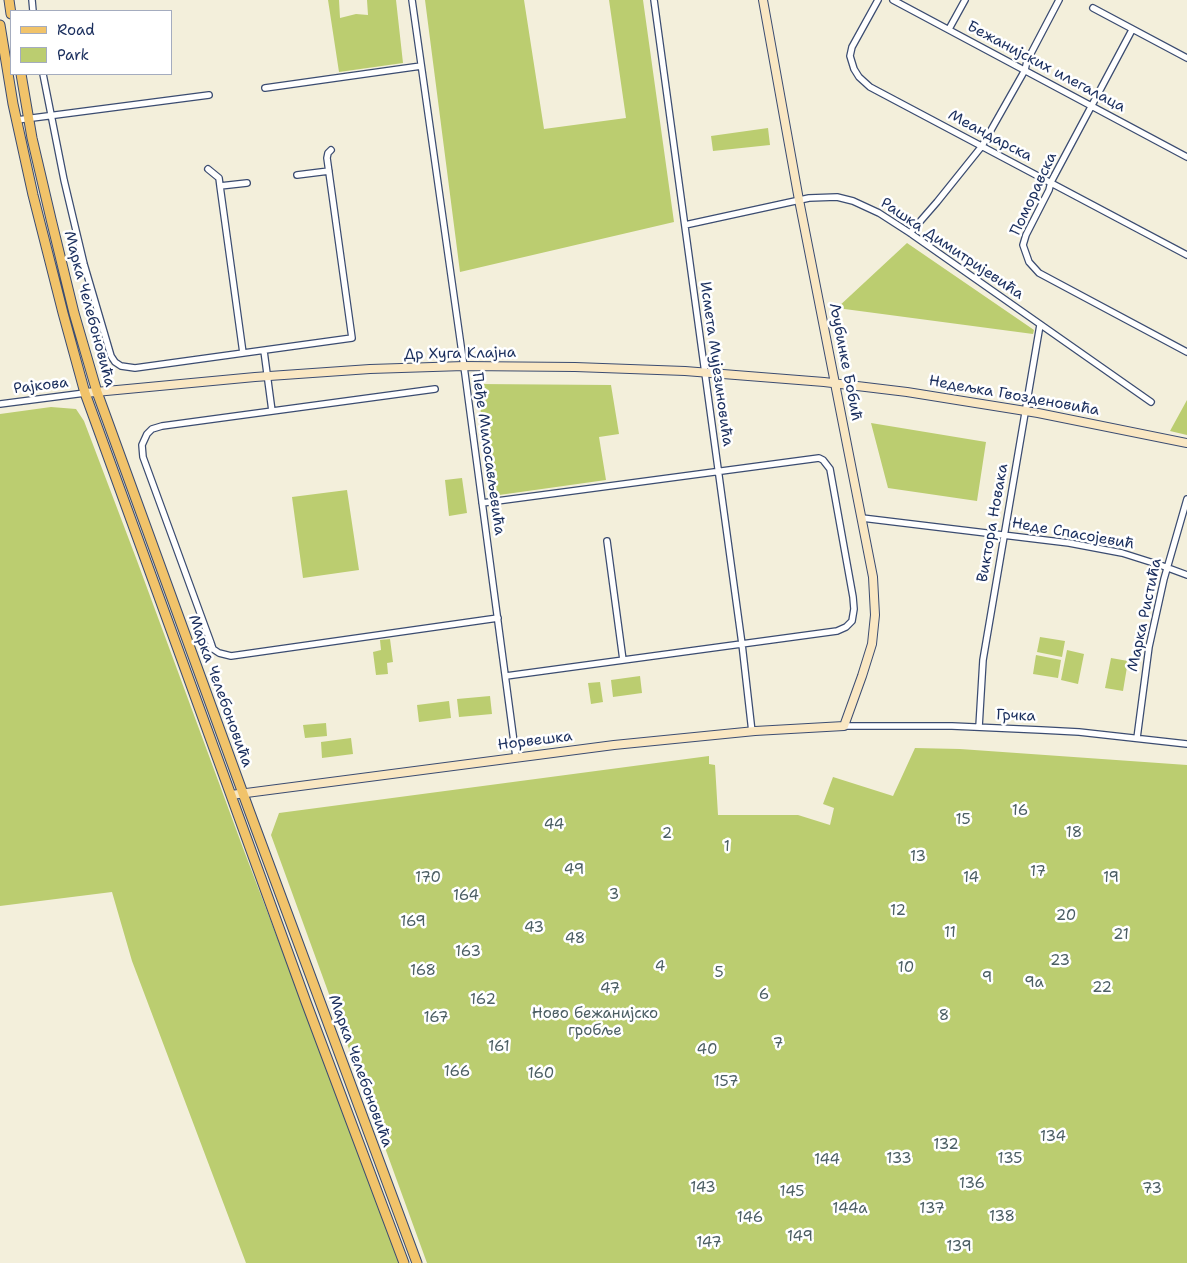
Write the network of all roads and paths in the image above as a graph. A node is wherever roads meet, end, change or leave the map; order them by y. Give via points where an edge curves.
1 (412, 0) edge
2 (654, 0) edge
3 (763, 0) edge
4 (878, 0) edge
5 (893, 0) edge
6 (965, 0) edge
7 (1059, 0) edge
8 (1093, 8) dead end
9 (0, 25) edge
10 (949, 30) junction
11 (1132, 30) junction
12 (1187, 58) edge
13 (421, 66) junction
14 (1025, 70) junction
15 (21, 75) edge
16 (43, 75) edge
17 (265, 88) dead end
18 (208, 95) dead end
19 (1092, 105) junction
20 (50, 116) junction
21 (28, 118) junction
22 (17, 120) junction
23 (982, 146) junction
24 (331, 150) dead end
25 (1187, 157) edge
26 (208, 169) dead end
27 (328, 171) junction
28 (297, 175) dead end
29 (1051, 182) junction
30 (247, 183) dead end
31 (220, 186) junction
32 (799, 200) junction
33 (685, 225) junction
34 (910, 233) junction
35 (1187, 255) edge
36 (1040, 325) junction
37 (264, 351) junction
38 (1187, 352) edge
39 (243, 353) junction
40 (464, 366) junction
41 (705, 373) junction
42 (267, 376) junction
43 (835, 384) junction
44 (435, 389) dead end
45 (97, 392) junction
46 (85, 393) junction
47 (1151, 402) dead end
48 (0, 404) edge
49 (1026, 410) junction
50 (272, 411) junction
51 (1187, 443) edge
52 (718, 471) junction
53 (1187, 499) edge
54 (482, 503) junction
55 (862, 518) junction
56 (1004, 534) junction
57 (607, 541) dead end
58 (1166, 567) junction
59 (1187, 575) edge
60 (498, 618) junction
61 (742, 644) junction
62 (623, 660) junction
63 (506, 676) junction
64 (844, 726) junction
65 (979, 727) junction
66 (752, 732) junction
67 (1137, 738) junction
68 (1187, 744) edge
69 (516, 757) junction
70 (243, 793) junction
71 (231, 795) junction
72 (349, 1080) junction
73 (338, 1084) junction
74 (404, 1263) edge
75 (417, 1263) edge

1 - 13 street, Пеђе Милосављевића
2 - 33 street, Исмета Мујезиновића
3 - 32 main road, Љубинке Бобић
4 - 23 street, Меандарска via 852,47 850,56 859,77 876,90
5 - 10 street, Бежанијских илегалаца
6 - 10 street
7 - 14 street
8 - 11 street
9 - 22 main road, Марка Челебоновића
10 - 14 street, Бежанијских илегалаца
11 - 12 street
11 - 19 street, Поморавска
13 - 17 street
13 - 40 street, Пеђе Милосављевића
14 - 19 street, Бежанијских илегалаца
14 - 23 street
15 - 21 main road, Марка Челебоновића
16 - 20 street, Марка Челебоновића
18 - 20 street
19 - 25 street, Бежанијских илегалаца
19 - 29 street, Поморавска
20 - 21 street
20 - 39 street, Марка Челебоновића via 100,324 112,358 122,366 135,368
21 - 22 street
21 - 45 main road, Марка Челебоновића via 55,238
22 - 46 main road, Марка Челебоновића via 42,231
23 - 29 street, Меандарска
23 - 34 street
24 - 27 street via 327,158
26 - 31 street via 219,178
27 - 28 street
27 - 37 street via 352,338
29 - 35 street, Меандарска
29 - 38 street, Поморавска via 1024,244 1025,254 1033,267
30 - 31 street
31 - 39 street
32 - 33 street, Рашка Димитријевића
32 - 34 street, Рашка Димитријевића via 837,197 853,201
32 - 43 main road, Љубинке Бобић
33 - 41 street, Исмета Мујезиновића
34 - 36 street, Рашка Димитријевића
36 - 47 street, Рашка Димитријевића
36 - 49 street, Виктора Новака
37 - 39 street
37 - 42 street
40 - 41 main road, Др Хуга Клајна
40 - 42 main road, Др Хуга Клајна
40 - 54 street, Пеђе Милосављевића
41 - 43 main road, Др Хуга Клајна
41 - 52 street, Исмета Мујезиновића
42 - 45 main road, Др Хуга Клајна
42 - 50 street
43 - 49 main road, Недељка Гвозденовића
43 - 55 main road, Љубинке Бобић
44 - 50 street
45 - 46 main road, Др Хуга Клајна
45 - 70 main road, Марка Челебоновића
46 - 48 street, Рајкова
46 - 71 main road, Марка Челебоновића
49 - 51 main road, Недељка Гвозденовића
49 - 56 street, Виктора Новака
50 - 60 street via 162,426 146,434 142,445 142,457 216,652 231,656
52 - 54 street
52 - 61 street, Исмета Мујезиновића
52 - 61 street via 823,460 830,469 853,597 853,616 842,630
53 - 58 street, Марка Ристића
54 - 60 street, Пеђе Милосављевића
55 - 56 street, Неде Спасојевић
55 - 64 main road, Љубинке Бобић via 873,577 874,629 868,659
56 - 58 street, Неде Спасојевић via 1099,548
56 - 65 street, Виктора Новака via 983,660
57 - 62 street
58 - 59 street, Неде Спасојевић
58 - 67 street, Марка Ристића
60 - 63 street, Пеђе Милосављевића
61 - 62 street
61 - 66 street, Исмета Мујезиновића
62 - 63 street
63 - 69 street, Пеђе Милосављевића
64 - 65 street, Грчка
64 - 66 main road, Норвешка
65 - 67 street, Грчка
66 - 69 main road, Норвешка
67 - 68 street, Грчка
69 - 70 main road, Норвешка
70 - 71 main road, Норвешка
70 - 72 main road, Марка Челебоновића
71 - 73 main road, Марка Челебоновића
72 - 73 main road
72 - 75 main road, Марка Челебоновића
73 - 74 main road, Марка Челебоновића

